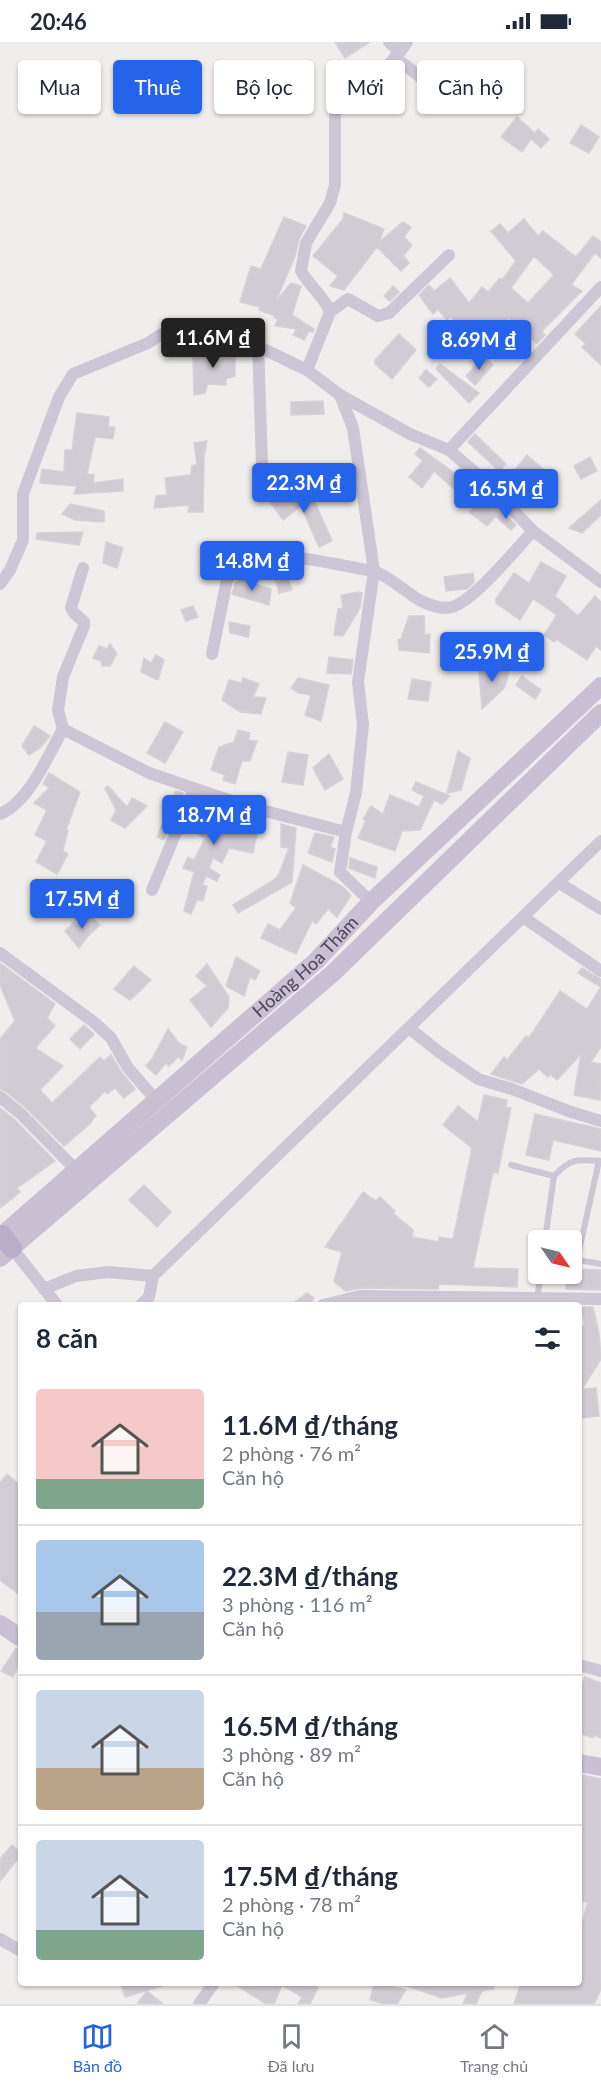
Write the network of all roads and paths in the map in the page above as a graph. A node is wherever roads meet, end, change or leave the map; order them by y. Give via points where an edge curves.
1 (389, 42) edge
2 (401, 50) edge
3 (417, 66) edge
4 (449, 255) dead end
5 (601, 287) edge
6 (330, 312) junction
7 (258, 345) junction
8 (307, 370) junction
9 (340, 395) junction
10 (449, 450) junction
11 (263, 494) dead end
12 (532, 531) junction
13 (83, 567) dead end
14 (374, 572) junction
15 (601, 582) edge
16 (0, 584) edge
17 (212, 654) dead end
18 (601, 686) edge
19 (601, 712) edge
20 (63, 729) junction
21 (194, 789) junction
22 (0, 814) edge
23 (346, 832) junction
24 (601, 841) edge
25 (559, 883) junction
26 (152, 890) dead end
27 (371, 902) junction
28 (601, 909) edge
29 (523, 917) junction
30 (0, 953) edge
31 (601, 971) edge
32 (409, 1028) junction
33 (0, 1097) edge
34 (156, 1100) junction
35 (601, 1120) edge
36 (600, 1161) edge
37 (512, 1165) dead end
38 (76, 1170) junction
39 (554, 1176) junction
40 (546, 1230) edge
41 (582, 1230) edge
42 (3, 1245) edge
43 (582, 1261) edge
44 (601, 1264) edge
45 (153, 1276) junction
46 (539, 1284) edge
47 (44, 1289) junction
48 (537, 1298) junction
49 (601, 1299) edge
50 (55, 1302) edge
51 (144, 1302) edge
52 (335, 1302) edge
53 (0, 1624) edge
54 (18, 1636) edge
55 (582, 1666) edge
56 (601, 1671) edge
57 (582, 1764) edge
58 (601, 1767) edge
59 (0, 1940) edge
60 (18, 1949) edge
61 (212, 1986) edge
62 (199, 2004) edge

1 - 2 street
2 - 3 street
2 - 6 street via 383,69 345,95 335,110 333,196 306,243 301,271
4 - 6 street via 389,313 378,316 348,299
5 - 10 street
6 - 8 street
7 - 8 street
7 - 11 street
7 - 16 street via 230,333 176,332 160,335 73,374 59,398 23,494 23,540
8 - 9 street
9 - 10 street via 410,434
9 - 14 street via 353,428
10 - 12 street
12 - 14 street via 471,596 453,607 438,608
12 - 15 street
13 - 20 street via 72,608 84,626 63,677 58,710
14 - 17 street via 291,558 276,558 252,569 232,572
14 - 23 street via 358,682 363,725 356,793
18 - 27 main road, Hoàng Hoa Thám
19 - 42 main road, Hoàng Hoa Thám via 332,974
20 - 21 street via 149,773
20 - 22 street via 29,788 13,807
21 - 23 street
21 - 26 street
23 - 27 street via 340,872
24 - 25 street
25 - 28 street
25 - 29 street
27 - 34 main road, Hoàng Hoa Thám via 316,961
29 - 31 street
29 - 32 street
30 - 34 street via 111,1038 128,1068
32 - 35 street via 478,1079
32 - 45 street
33 - 38 street
34 - 38 main road, Hoàng Hoa Thám
36 - 39 lane via 580,1159 566,1163
36 - 41 lane
37 - 39 lane
38 - 42 main road, Hoàng Hoa Thám
39 - 40 lane
42 - 47 street
43 - 44 lane
45 - 47 street via 97,1273 76,1276
45 - 51 street via 149,1297
46 - 48 lane
47 - 50 street
48 - 49 street
48 - 52 street via 360,1296
53 - 54 main road
55 - 56 street
57 - 58 main road
59 - 60 street
61 - 62 street

